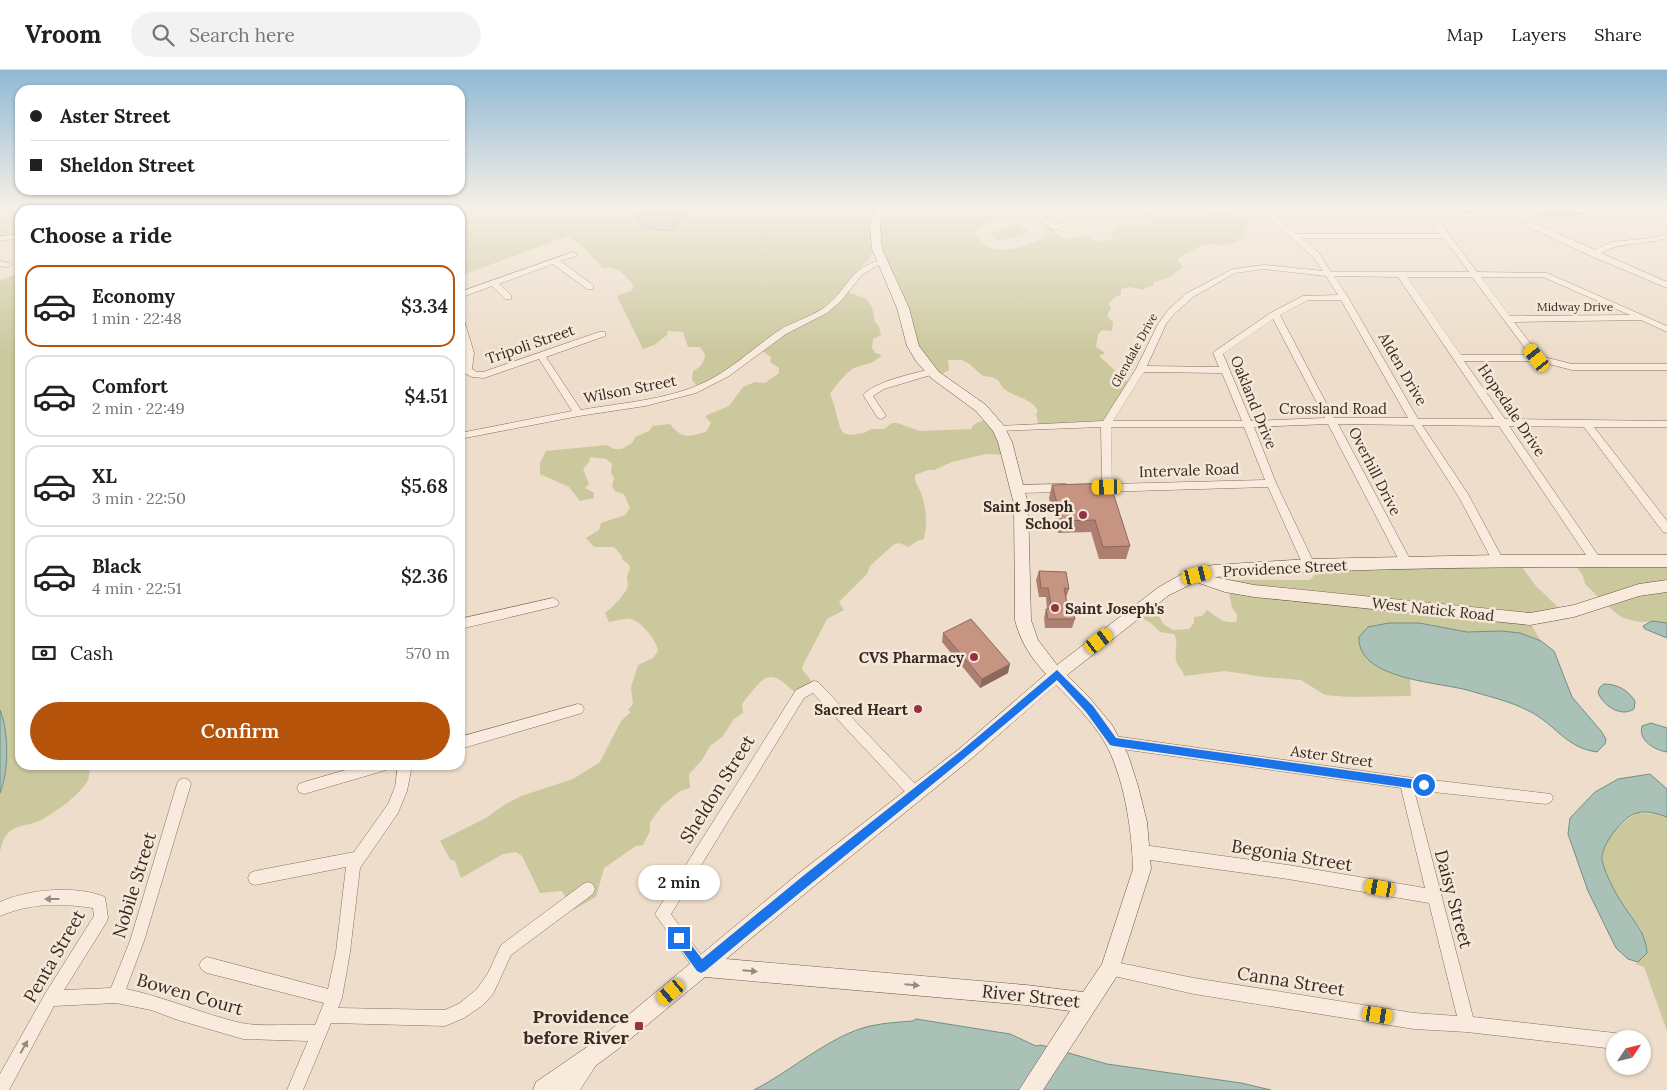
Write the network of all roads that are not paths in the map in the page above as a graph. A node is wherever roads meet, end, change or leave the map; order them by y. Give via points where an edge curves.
1 (569, 256) edge
2 (880, 256) edge
3 (1316, 256) edge
4 (1459, 256) edge
5 (1598, 256) edge
6 (554, 261) junction
7 (882, 262) junction
8 (1328, 274) junction
9 (1473, 275) junction
10 (1402, 276) junction
11 (494, 283) junction
12 (1667, 285) edge
13 (590, 287) dead end
14 (465, 294) edge
15 (1344, 296) junction
16 (508, 297) dead end
17 (1275, 314) junction
18 (1644, 318) junction
19 (1506, 319) junction
20 (1667, 328) edge
21 (602, 334) dead end
22 (465, 336) edge
23 (541, 356) junction
24 (1459, 358) junction
25 (1537, 358) junction
26 (465, 365) edge
27 (1667, 366) edge
28 (1141, 369) junction
29 (1225, 370) junction
30 (465, 372) edge
31 (931, 372) junction
32 (578, 413) junction
33 (881, 416) dead end
34 (1333, 421) junction
35 (1417, 423) junction
36 (1106, 424) junction
37 (1248, 424) junction
38 (1504, 424) junction
39 (1587, 424) junction
40 (1667, 424) edge
41 (999, 429) junction
42 (465, 435) edge
43 (1271, 483) junction
44 (1107, 487) junction
45 (1017, 489) junction
46 (1667, 530) edge
47 (1498, 561) junction
48 (1596, 561) junction
49 (1667, 561) edge
50 (1406, 563) junction
51 (1309, 566) junction
52 (1197, 575) junction
53 (1667, 586) edge
54 (554, 603) dead end
55 (465, 623) edge
56 (1057, 674) junction
57 (578, 709) dead end
58 (465, 742) edge
59 (1114, 742) junction
60 (366, 770) edge
61 (404, 770) edge
62 (1406, 783) junction
63 (184, 784) dead end
64 (304, 788) dead end
65 (915, 793) junction
66 (1546, 798) dead end
67 (1143, 852) junction
68 (358, 858) junction
69 (255, 878) dead end
70 (588, 889) dead end
71 (1435, 897) junction
72 (0, 909) edge
73 (207, 965) dead end
74 (701, 967) junction
75 (1110, 969) junction
76 (116, 996) junction
77 (334, 998) junction
78 (50, 999) junction
79 (1088, 1003) junction
80 (327, 1015) junction
81 (1467, 1024) junction
82 (319, 1033) junction
83 (1606, 1040) edge
84 (599, 1050) junction
85 (0, 1090) edge
86 (294, 1090) edge
87 (544, 1090) edge
88 (570, 1090) edge
89 (1030, 1090) edge

1 - 6 street
2 - 7 main road
3 - 8 street, Alden Drive
4 - 9 street
5 - 12 street
6 - 11 street
6 - 13 street
7 - 31 main road via 903,308 911,342
7 - 32 street, Wilson Street via 868,265 860,271 825,311 789,328 709,383 645,403
8 - 10 street, Glendale Drive
8 - 15 street, Alden Drive
8 - 28 street, Glendale Drive via 1259,267 1233,272 1209,283 1190,294 1164,320
9 - 10 street, Glendale Drive
9 - 18 street, Glendale Drive via 1548,276
9 - 19 street
10 - 24 street, Hopedale Drive
11 - 14 street
11 - 16 street
15 - 17 street, Oakland Drive via 1306,298
15 - 35 street, Alden Drive
17 - 29 street, Oakland Drive via 1218,353
17 - 34 street, Overhill Drive
18 - 19 street, Midway Drive
18 - 20 street
19 - 25 street
21 - 23 street, Tripoli Street
22 - 26 street via 470,353
23 - 30 street, Tripoli Street via 481,375
23 - 32 street
24 - 25 street
24 - 38 street, Hopedale Drive
25 - 27 street via 1572,367
28 - 29 street
28 - 36 street, Glendale Drive
29 - 37 street, Oakland Drive
31 - 33 street via 881,387 868,395
31 - 41 main road via 972,401
32 - 42 street, Wilson Street
34 - 35 street, Crossland Road
34 - 37 street, Crossland Road
34 - 50 street, Overhill Drive
35 - 38 street, Crossland Road
35 - 47 street, Alden Drive via 1464,497
36 - 37 street, Crossland Road
36 - 41 street, Crossland Road
36 - 44 street
37 - 43 street, Oakland Drive
38 - 39 street, Crossland Road
38 - 48 street, Hopedale Drive
39 - 40 street, Crossland Road
39 - 46 street
41 - 45 main road, River Street
43 - 44 street, Intervale Road
43 - 51 street, Oakland Drive
44 - 45 street, Intervale Road
45 - 56 main road, River Street via 1021,504 1024,628 1034,647
47 - 48 main road, Providence Street
47 - 50 main road, Providence Street
48 - 49 main road, Providence Street
50 - 51 main road, Providence Street
51 - 52 main road, Providence Street via 1242,568
52 - 53 main road, West Natick Road via 1212,584 1246,590 1530,619 1574,611 1639,590
52 - 56 main road, Providence Street via 1164,591
54 - 55 street
56 - 59 main road, River Street
56 - 65 main road, Providence Street
57 - 58 street
59 - 62 street, Aster Street
59 - 67 main road, River Street
60 - 64 street
61 - 68 street via 397,800
62 - 66 street, Aster Street
62 - 71 street, Daisy Street
63 - 76 street, Nobile Street via 137,940
65 - 74 main road, Providence Street
65 - 74 street, Sheldon Street via 814,686 800,694 662,914
67 - 71 street, Begonia Street
67 - 75 main road, River Street via 1142,869
68 - 69 street
68 - 77 street via 353,871
70 - 80 street via 506,950 492,982 472,1005 459,1013 445,1018
71 - 81 street, Daisy Street
78 -> 72 street, Penta Street via 101,918 100,902 29,898
73 - 77 street
74 -> 79 main road, River Street
74 - 84 main road, Providence Street
75 - 79 main road, River Street
75 - 81 street, Canna Street via 1194,986 1414,1021
76 - 78 street, Bowen Court
76 - 82 street, Bowen Court via 151,1002 243,1031
77 - 80 street
85 -> 78 street, Penta Street
79 - 89 main road
80 - 82 street
81 - 83 street, Canna Street
82 - 86 street
84 - 87 main road, Providence Street
84 - 88 street

